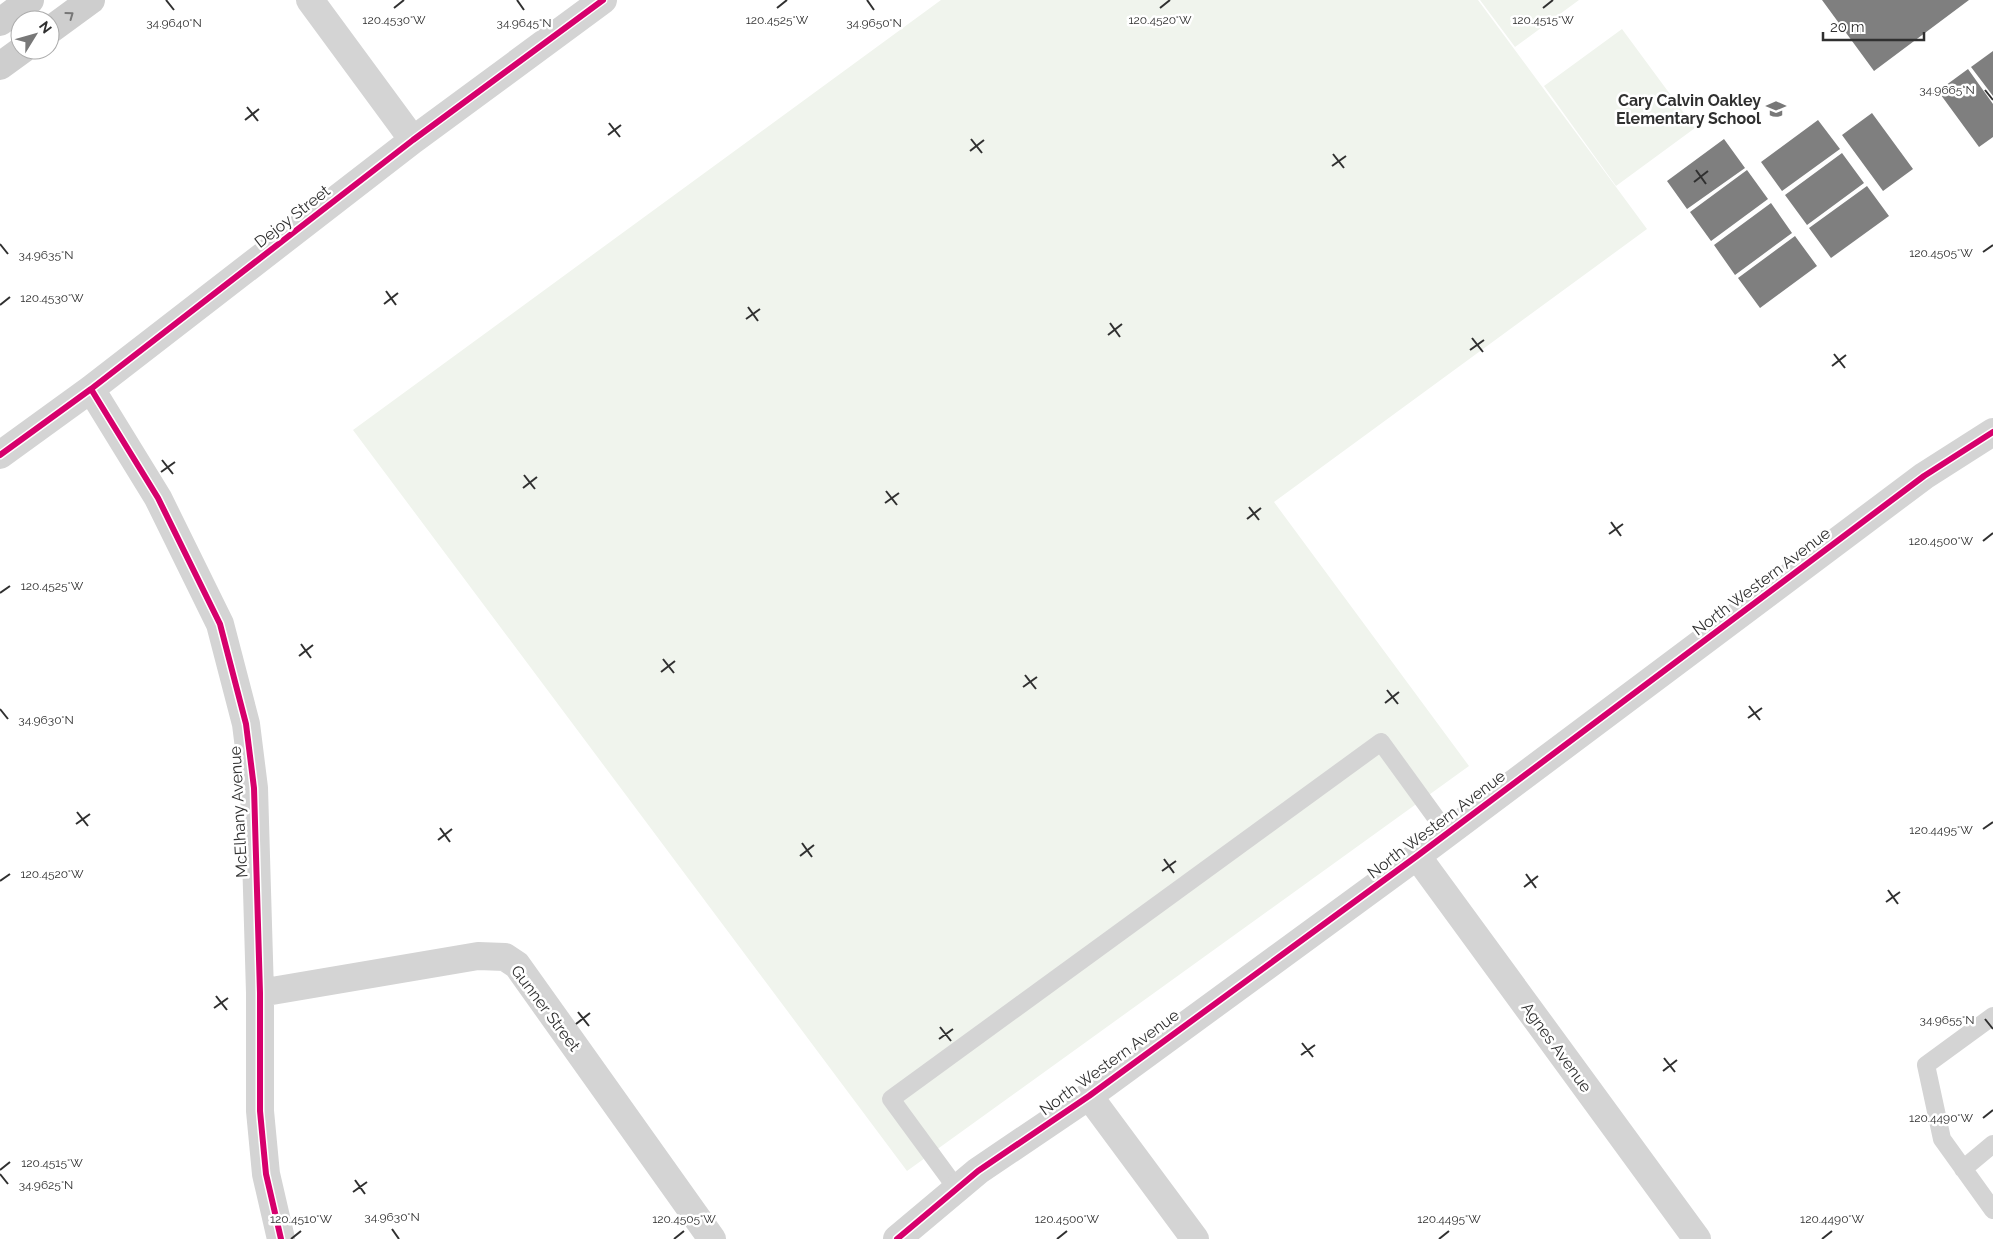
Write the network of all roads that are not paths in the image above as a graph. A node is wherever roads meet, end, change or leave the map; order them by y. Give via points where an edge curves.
1 (30, 0) edge
2 (91, 0) edge
3 (310, 0) edge
4 (603, 0) edge
5 (0, 22) edge
6 (60, 23) edge
7 (413, 140) junction
8 (91, 389) junction
9 (1993, 432) edge
10 (0, 455) edge
11 (1447, 833) junction
12 (1416, 856) junction
13 (260, 993) junction
14 (1993, 1016) edge
15 (1089, 1096) junction
16 (1993, 1144) edge
17 (1963, 1170) junction
18 (957, 1188) junction
19 (1993, 1210) edge
20 (281, 1239) edge
21 (712, 1239) edge
22 (897, 1239) edge
23 (1196, 1239) edge
24 (1697, 1239) edge

1 - 5 street
6 -> 2 street
3 - 7 street
4 - 7 street, Dejoy Street
7 - 8 street, Dejoy Street
8 - 10 street, Dejoy Street
8 - 13 street, McElhany Avenue via 158,498 220,624 246,724 254,788
9 - 11 street, North Western Avenue via 1924,476
11 - 12 street, North Western Avenue
11 - 18 lane via 1381,742 892,1099
12 - 15 street, North Western Avenue
12 - 24 street, Agnes Avenue
13 - 20 street, McElhany Avenue via 261,1120 266,1174
13 - 21 street, Gunner Street via 478,956 505,957 517,965
14 - 17 lane via 1926,1065 1942,1139
15 - 18 street, North Western Avenue
15 - 23 street
16 - 17 lane
17 - 19 lane
18 - 22 street, North Western Avenue

